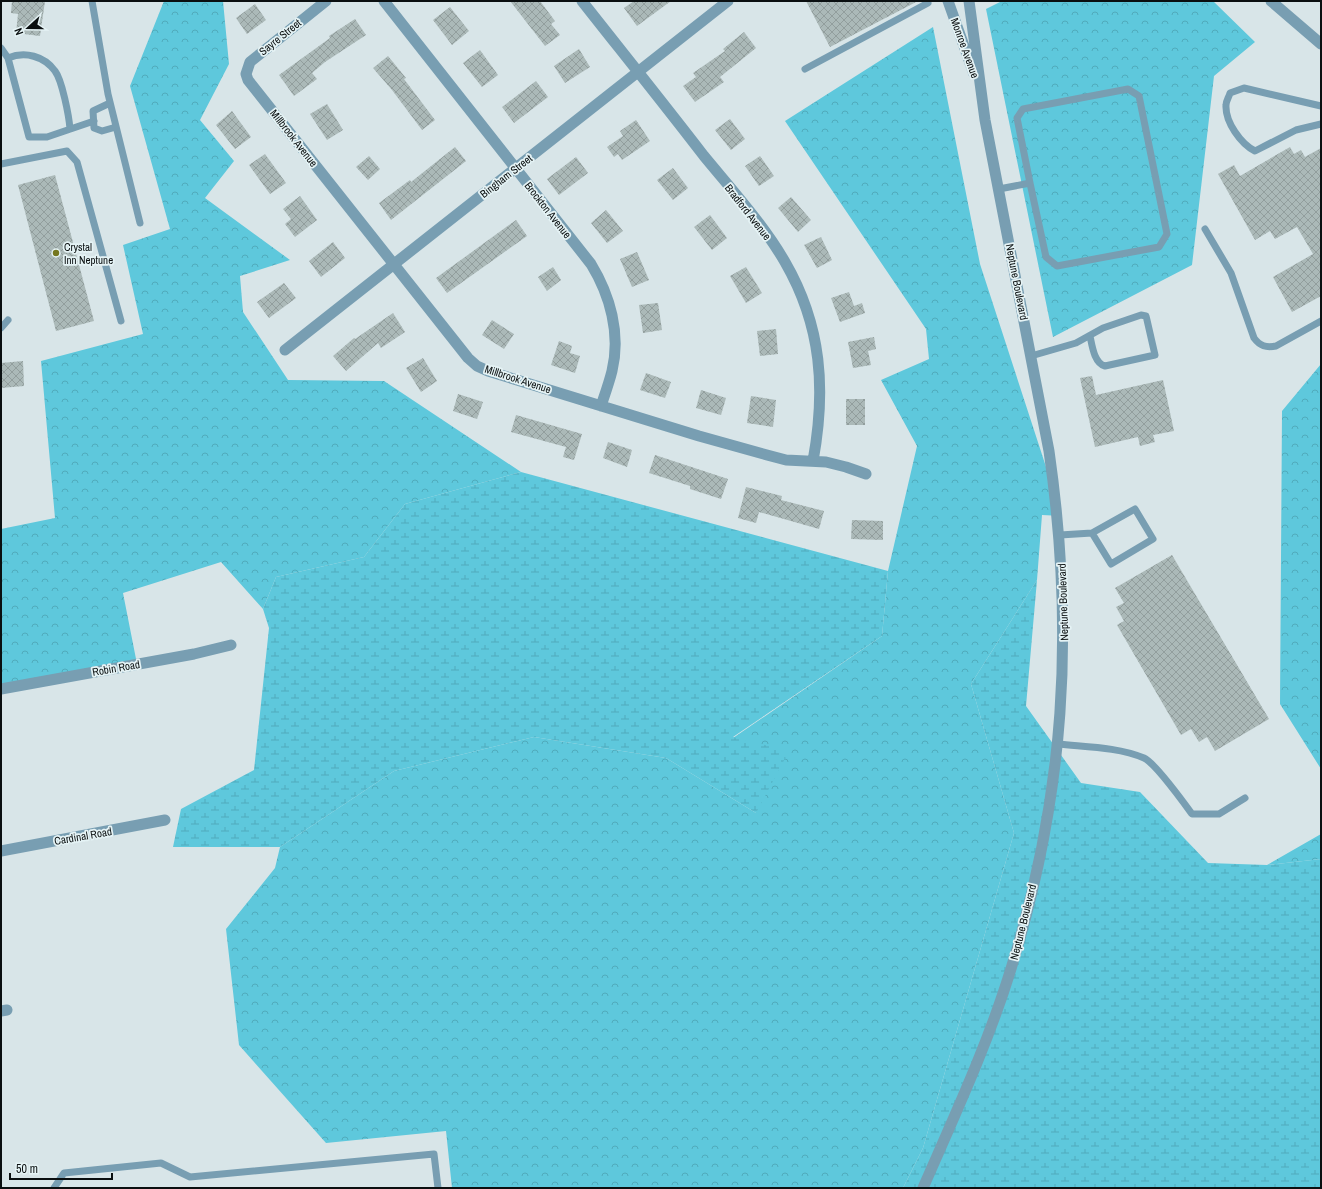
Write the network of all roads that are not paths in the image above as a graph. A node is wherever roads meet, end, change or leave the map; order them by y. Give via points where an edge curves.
1 (92, 1) edge
2 (326, 1) edge
3 (384, 1) edge
4 (582, 1) edge
5 (728, 1) edge
6 (948, 1) edge
7 (969, 1) edge
8 (1271, 1) edge
9 (929, 2) edge
10 (1321, 44) edge
11 (1, 48) edge
12 (8, 58) junction
13 (805, 69) dead end
14 (638, 72) junction
15 (248, 80) joint
16 (982, 95) junction
17 (110, 103) junction
18 (1321, 106) edge
19 (94, 121) junction
20 (1321, 124) edge
21 (116, 127) junction
22 (70, 128) junction
23 (1, 164) edge
24 (516, 168) junction
25 (1030, 183) junction
26 (999, 189) junction
27 (140, 223) dead end
28 (1206, 229) dead end
29 (394, 264) junction
30 (8, 320) dead end
31 (121, 321) dead end
32 (1321, 321) edge
33 (1, 328) edge
34 (1090, 336) junction
35 (285, 350) dead end
36 (1031, 356) junction
37 (601, 406) junction
38 (813, 461) junction
39 (866, 474) dead end
40 (1092, 533) junction
41 (1060, 535) junction
42 (231, 645) dead end
43 (1, 689) edge
44 (1058, 744) junction
45 (1245, 798) dead end
46 (165, 820) dead end
47 (1, 851) edge
48 (54, 1188) edge
49 (438, 1188) edge
50 (923, 1188) edge

1 - 17 lane
2 - 15 street, Sayre Street via 250,62 246,74
3 - 24 street, Brockton Avenue
4 - 14 street, Bradford Avenue
5 - 14 street, Bingham Street
6 - 16 street, Monroe Avenue
7 - 16 street, Neptune Boulevard
8 - 10 street
9 - 13 lane
11 - 12 lane
12 - 22 lane via 18,54 43,58 56,72
12 - 22 lane via 29,137 47,137
14 - 24 street, Bingham Street
14 - 38 street, Bradford Avenue via 769,238 798,287 811,325 820,370 821,404
15 - 29 street, Millbrook Avenue
16 - 26 street, Neptune Boulevard
17 - 19 lane via 93,112
17 - 21 lane
18 - 20 lane via 1244,88 1230,93 1226,106 1231,127 1246,146 1255,152 1296,130
19 - 21 lane via 94,128 102,130
19 - 22 lane
21 - 27 lane
23 - 31 lane via 67,150 77,162
24 - 29 street, Bingham Street
24 - 37 street, Brockton Avenue via 592,264 600,278 614,324 615,356
25 - 25 lane via 1046,257 1057,266 1159,247 1167,234 1139,96 1128,89 1023,109 1017,118
25 - 26 lane
26 - 36 street, Neptune Boulevard
28 - 32 lane via 1231,273 1259,344 1267,348 1276,346
29 - 35 street, Bingham Street
29 - 37 street, Millbrook Avenue via 477,366
30 - 33 lane
34 - 34 lane via 1127,319 1146,316 1155,355 1101,365 1096,358
34 - 36 lane via 1076,343
36 - 41 street, Neptune Boulevard via 1050,451
37 - 38 street, Millbrook Avenue via 786,460
38 - 39 street, Millbrook Avenue via 846,466
40 - 40 lane via 1135,509 1153,539 1111,564
40 - 41 lane
41 - 44 street, Neptune Boulevard via 1064,649
42 - 43 street, Robin Road
44 - 45 lane via 1115,750 1145,758 1168,782 1192,814 1219,814
44 - 50 street, Neptune Boulevard via 1042,848 1010,973 976,1065
46 - 47 street, Cardinal Road
48 - 49 lane via 64,1173 162,1163 190,1177 434,1154

